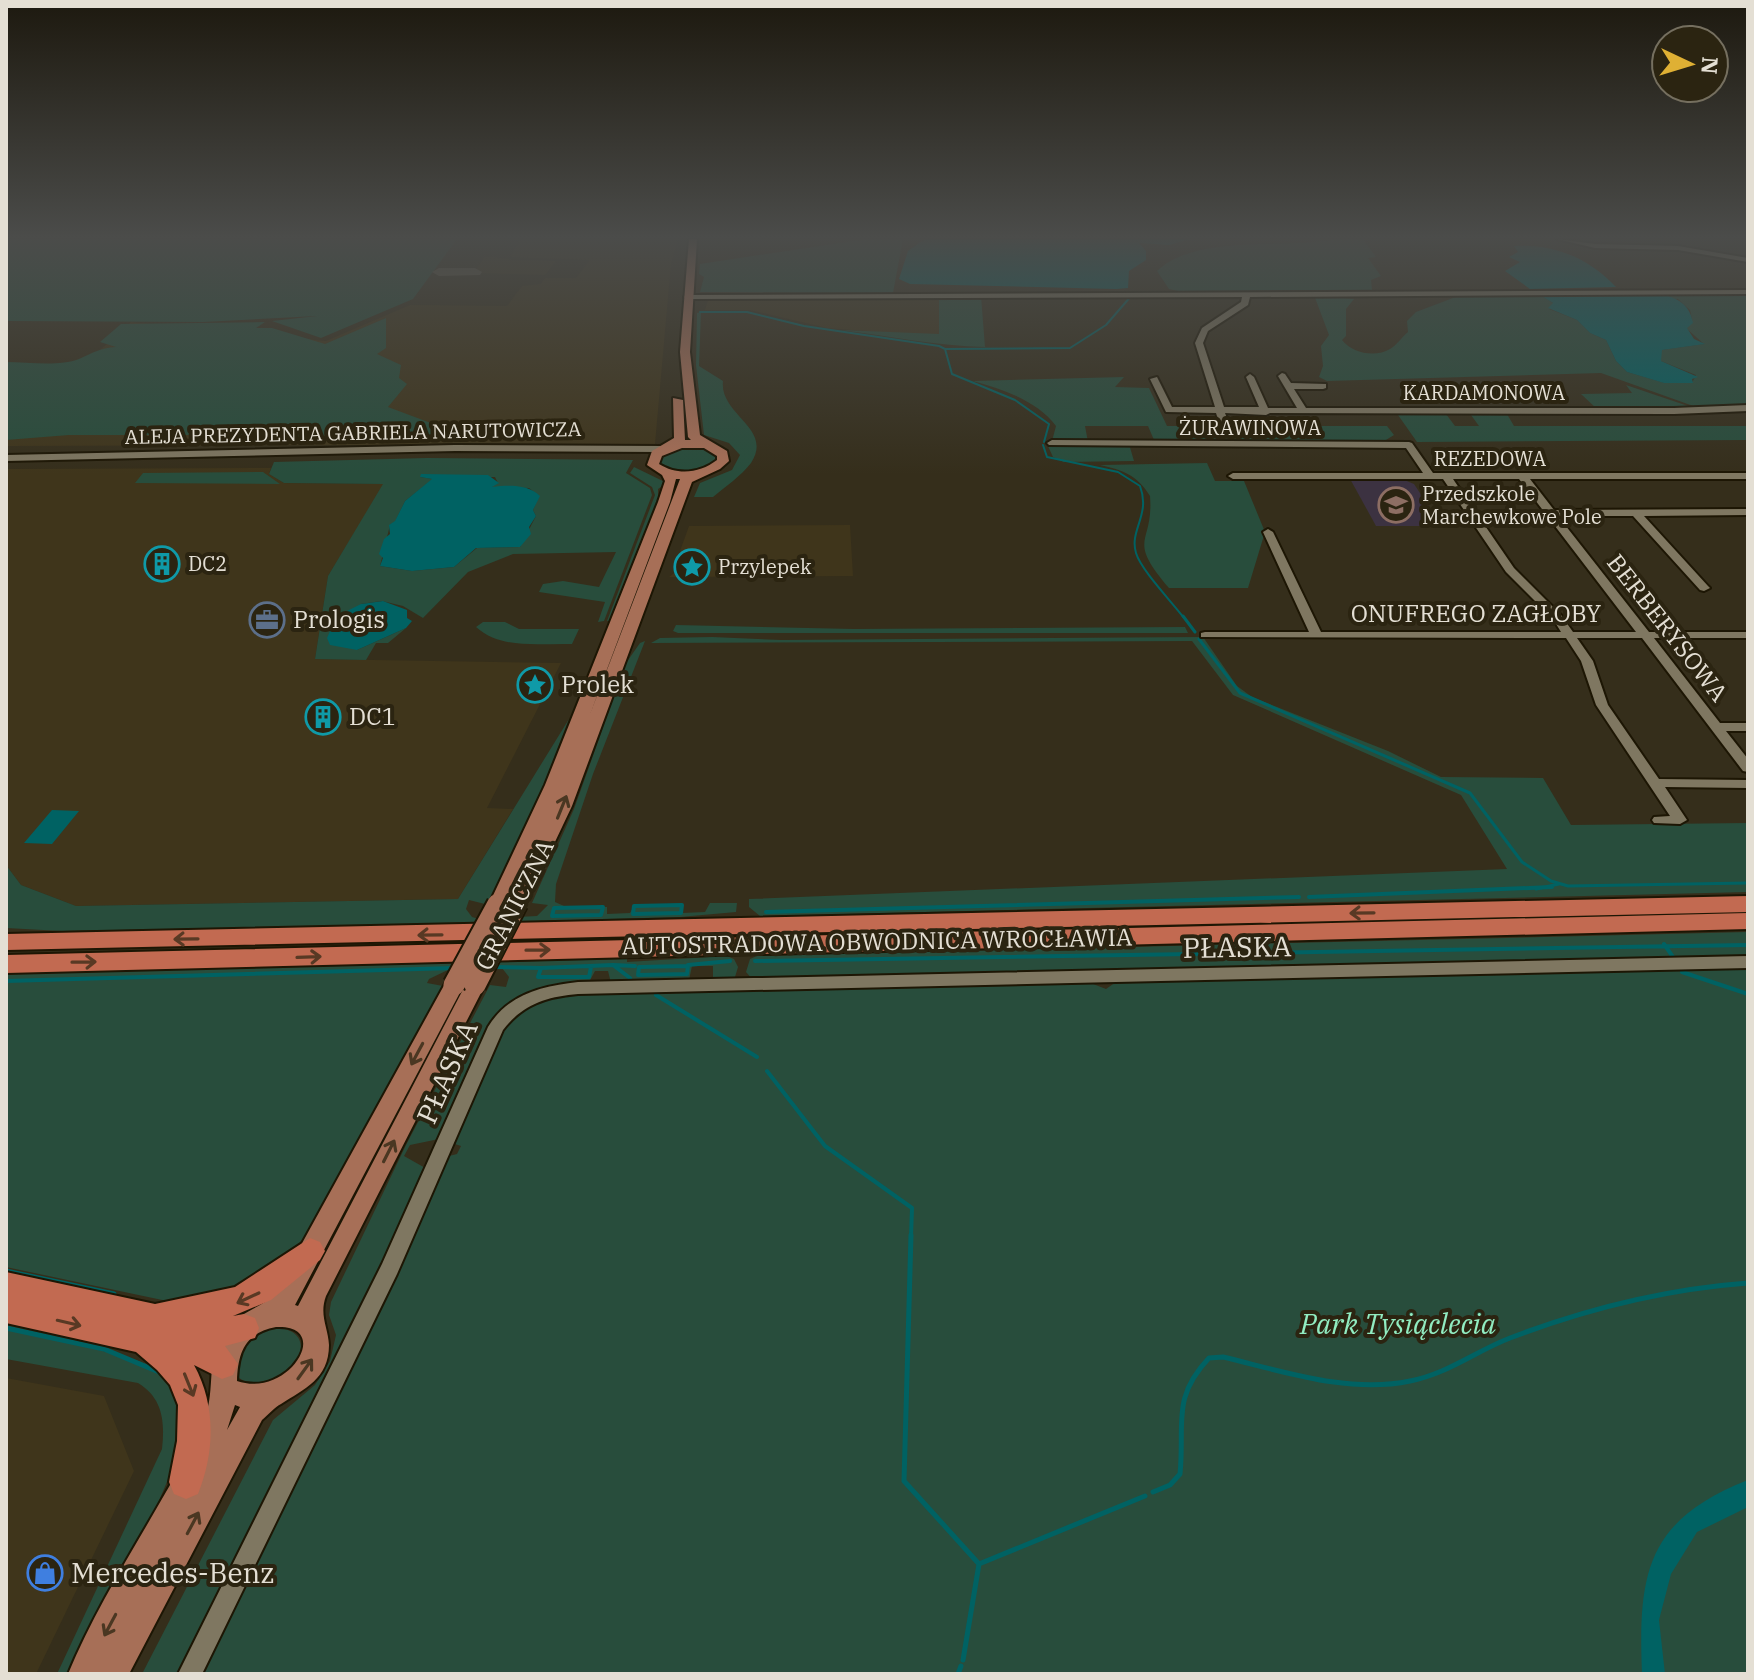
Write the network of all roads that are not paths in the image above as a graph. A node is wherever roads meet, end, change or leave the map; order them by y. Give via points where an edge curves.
1 (677, 317) edge
2 (687, 317) edge
3 (1225, 317) edge
4 (1282, 376) dead end
5 (1250, 377) dead end
6 (1154, 379) dead end
7 (1289, 386) junction
8 (1323, 386) dead end
9 (1748, 408) edge
10 (1220, 411) junction
11 (1266, 412) junction
12 (1304, 412) junction
13 (1225, 426) dead end
14 (1052, 443) dead end
15 (706, 444) junction
16 (663, 451) junction
17 (6, 458) edge
18 (668, 474) junction
19 (696, 474) junction
20 (1233, 476) dead end
21 (1748, 476) edge
22 (1431, 477) junction
23 (1447, 477) junction
24 (1523, 477) junction
25 (1635, 512) junction
26 (1748, 512) edge
27 (1550, 513) junction
28 (1268, 532) dead end
29 (1704, 588) dead end
30 (1205, 635) dead end
31 (1645, 635) junction
32 (1748, 635) edge
33 (1317, 636) junction
34 (1570, 636) junction
35 (1715, 727) junction
36 (1748, 727) edge
37 (1748, 768) edge
38 (1656, 783) junction
39 (1748, 784) edge
40 (1659, 820) dead end
41 (508, 904) junction
42 (1748, 904) edge
43 (1748, 921) edge
44 (6, 932) edge
45 (79, 941) junction
46 (6, 942) edge
47 (1748, 962) edge
48 (6, 964) edge
49 (464, 985) junction
50 (310, 1251) junction
51 (6, 1286) edge
52 (6, 1309) edge
53 (255, 1323) junction
54 (138, 1326) junction
55 (311, 1326) junction
56 (224, 1376) junction
57 (269, 1397) junction
58 (186, 1482) junction
59 (83, 1674) edge
60 (113, 1674) edge
61 (190, 1674) edge

1 - 16 main road via 680,439
2 - 15 main road via 689,407 694,438
3 - 10 street via 1202,334 1199,343
4 - 7 street
5 - 11 street
6 - 10 street, KARDAMONOWA via 1169,410
7 - 8 street
7 - 12 street
9 - 12 street, KARDAMONOWA
10 - 11 street, KARDAMONOWA
10 - 13 street
11 - 12 street, KARDAMONOWA
14 - 22 street, ŻURAWINOWA via 1409,445
15 - 16 main road
15 - 19 main road, GRANICZNA via 721,451 723,461
16 - 17 street, ALEJA PREZYDENTA GABRIELA NARUTOWICZA
16 - 18 main road via 653,465
18 - 19 main road
18 - 41 main road, GRANICZNA via 664,502
41 -> 19 main road, GRANICZNA via 563,806 686,480
20 - 22 street, REZEDOWA
21 - 24 street, REZEDOWA
22 - 23 street, REZEDOWA
23 - 24 street, REZEDOWA
23 - 34 street via 1510,570 1552,610
24 - 27 street, BERBERYSOWA
25 - 26 street
25 - 27 street
25 - 29 street
27 - 31 street, BERBERYSOWA
28 - 33 street
30 - 33 street, ONUFREGO ZAGŁOBY
31 - 32 street, ONUFREGO ZAGŁOBY
31 - 34 street, ONUFREGO ZAGŁOBY
31 - 35 street, BERBERYSOWA
33 - 34 street, ONUFREGO ZAGŁOBY
34 - 38 street via 1592,670 1602,705
35 - 36 street
35 - 37 street, BERBERYSOWA
38 - 39 street
38 - 40 street via 1680,820
41 - 49 main road, GRANICZNA, bridge
42 -> 45 highway, AUTOSTRADOWA OBWODNICA WROCŁAWIA
48 -> 43 highway, AUTOSTRADOWA OBWODNICA WROCŁAWIA
44 - 45 highway
45 - 46 highway, AUTOSTRADOWA OBWODNICA WROCŁAWIA
47 - 61 street, PŁASKA via 616,987 555,990 526,998 496,1027 390,1268
49 -> 50 main road, GRANICZNA
55 -> 49 main road, GRANICZNA via 315,1293
50 - 53 main road, GRANICZNA via 282,1304
50 -> 54 highway via 254,1296
51 - 54 highway
52 -> 54 highway
53 - 54 highway via 225,1333
53 - 55 main road via 290,1315
53 - 56 main road via 231,1343
54 - 56 highway via 213,1356
54 -> 58 highway via 192,1387 194,1423
57 -> 55 main road via 302,1376 313,1359 316,1341
56 - 57 main road via 253,1399
56 - 58 main road via 225,1403
60 -> 57 main road via 243,1427
58 -> 59 main road

